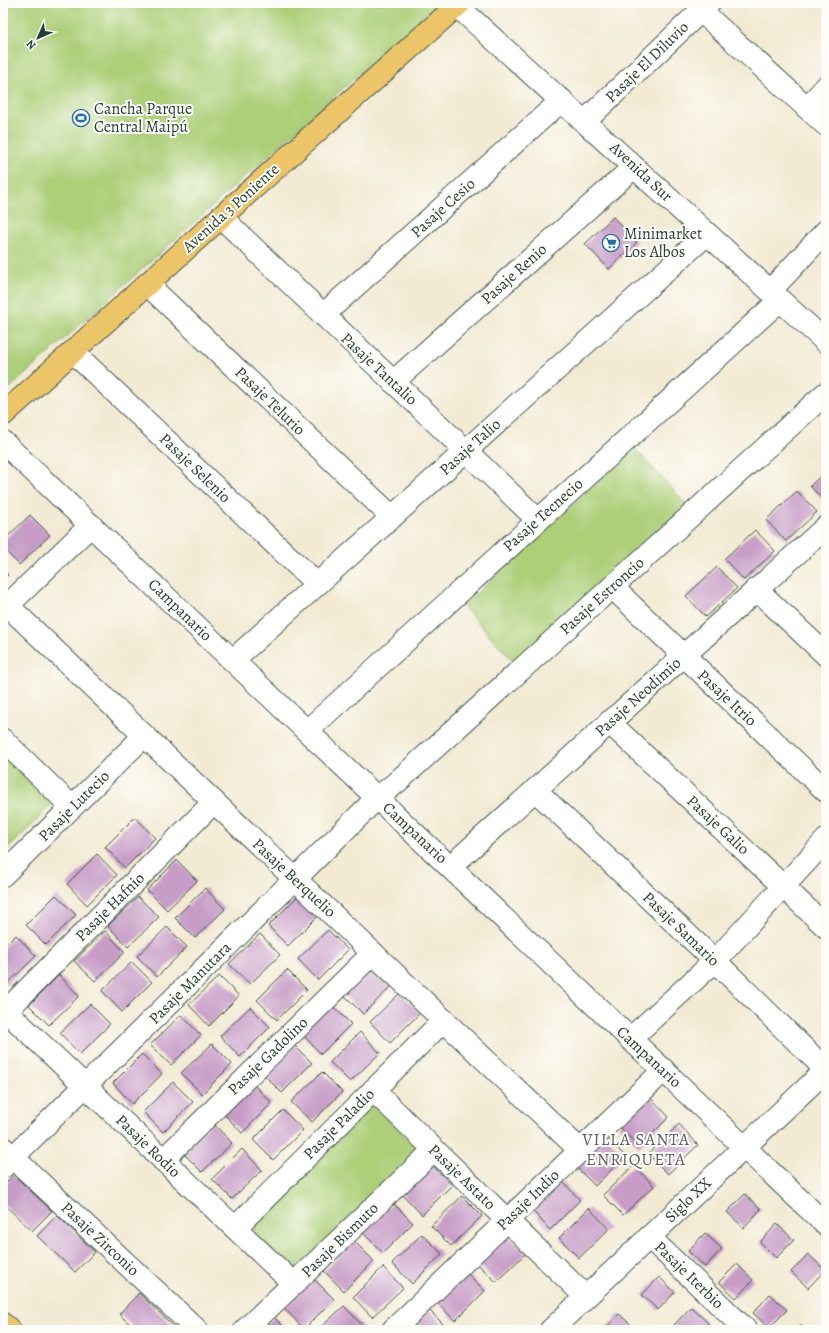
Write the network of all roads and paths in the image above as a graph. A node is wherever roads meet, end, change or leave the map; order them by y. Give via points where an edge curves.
1 (457, 4) edge
2 (705, 7) edge
3 (826, 87) edge
4 (562, 100) junction
5 (807, 108) junction
6 (585, 121) junction
7 (826, 126) edge
8 (634, 167) junction
9 (221, 217) junction
10 (826, 231) edge
11 (707, 234) junction
12 (147, 284) junction
13 (775, 296) junction
14 (323, 315) junction
15 (826, 342) edge
16 (73, 352) junction
17 (393, 382) junction
18 (826, 393) edge
19 (3, 415) edge
20 (3, 442) edge
21 (466, 451) junction
22 (392, 517) junction
23 (538, 520) junction
24 (91, 525) junction
25 (826, 527) edge
26 (317, 584) junction
27 (612, 587) junction
28 (756, 590) junction
29 (5, 608) edge
30 (826, 655) edge
31 (683, 656) junction
32 (233, 660) junction
33 (610, 722) junction
34 (307, 730) junction
35 (144, 736) junction
36 (3, 740) edge
37 (535, 790) junction
38 (826, 791) edge
39 (377, 798) junction
40 (214, 802) junction
41 (72, 808) junction
42 (826, 840) edge
43 (450, 867) junction
44 (3, 875) edge
45 (295, 879) junction
46 (783, 887) junction
47 (826, 927) edge
48 (373, 953) junction
49 (715, 961) junction
50 (5, 1009) edge
51 (444, 1020) junction
52 (630, 1039) junction
53 (664, 1070) junction
54 (826, 1070) edge
55 (86, 1086) junction
56 (373, 1090) junction
57 (744, 1146) junction
58 (434, 1150) junction
59 (581, 1151) junction
60 (6, 1158) edge
61 (163, 1160) junction
62 (507, 1221) junction
63 (826, 1225) edge
64 (234, 1228) junction
65 (649, 1237) junction
66 (294, 1284) junction
67 (586, 1297) junction
68 (3, 1324) edge
69 (563, 1326) edge
70 (10, 1330) edge
71 (197, 1330) edge
72 (245, 1330) edge
73 (392, 1330) edge
74 (746, 1330) edge

1 - 4 street, Avenida Sur
1 - 9 main road, Avenida 3 Poniente
2 - 5 street
2 - 6 street, Pasaje El Diluvio
3 - 5 street
4 - 6 street, Avenida Sur
4 - 14 street, Pasaje Cesio
5 - 7 street
6 - 8 street, Avenida Sur
8 - 11 street, Avenida Sur
8 - 17 street, Pasaje Renio
9 - 12 main road, Avenida 3 Poniente
9 - 14 street, Pasaje Tantalio
10 - 13 street, Pasaje Tecnecio
11 - 13 street, Avenida Sur
11 - 21 street, Pasaje Talio
12 - 16 main road, Avenida 3 Poniente
12 - 22 street, Pasaje Telurio
13 - 15 street, Avenida Sur
13 - 23 street, Pasaje Tecnecio
14 - 17 street, Pasaje Tantalio
16 - 19 main road, Avenida 3 Poniente
16 - 26 street, Pasaje Selenio
17 - 21 street, Pasaje Tantalio
18 - 27 street, Pasaje Estroncio
20 - 24 street, Campanario
21 - 22 street, Pasaje Talio
21 - 23 street, Pasaje Tantalio
22 - 26 street, Pasaje Talio
23 - 34 street, Pasaje Tecnecio
24 - 29 street
24 - 32 street, Campanario
25 - 28 street, Pasaje Neodimio
26 - 32 street, Pasaje Talio
27 - 31 street, Pasaje Itrio
27 - 39 street, Pasaje Estroncio
28 - 30 street
28 - 31 street, Pasaje Neodimio
29 - 35 street, Pasaje Berquelio
31 - 33 street, Pasaje Neodimio
31 - 38 street, Pasaje Itrio
32 - 34 street, Campanario
33 - 37 street, Pasaje Neodimio
33 - 46 street, Pasaje Galio
34 - 39 street, Campanario
35 - 40 street, Pasaje Berquelio
35 - 41 street, Pasaje Lutecio
36 - 41 street
37 - 43 street, Pasaje Neodimio
37 - 49 street, Pasaje Samario
39 - 43 street, Campanario
39 - 45 street, Pasaje Manutara
40 - 45 street, Pasaje Berquelio
40 - 50 street, Pasaje Hafnio
41 - 44 street, Pasaje Lutecio
42 - 46 street
43 - 52 street, Campanario
45 - 48 street, Pasaje Berquelio
45 - 55 street, Pasaje Manutara
46 - 47 street, Pasaje Galio
46 - 49 street
48 - 51 street, Pasaje Berquelio
48 - 61 street, Pasaje Gadolino
49 - 52 street
49 - 54 street, Pasaje Samario
50 - 55 street, Pasaje Rodio
51 - 56 street, Pasaje Paladio
51 - 59 street, Pasaje Berquelio
52 - 53 street, Campanario
53 - 57 street, Campanario
53 - 59 street, Pasaje Indio
54 - 57 street, Siglo XX
55 - 60 street, Pasaje Manutara
55 - 61 street, Pasaje Rodio
56 - 58 street, Pasaje Astato
56 - 64 street, Pasaje Paladio
57 - 63 street, Campanario
57 - 65 street, Siglo XX
58 - 62 street, Pasaje Astato
58 - 66 street, Pasaje Bismuto
59 - 62 street, Pasaje Indio
60 - 71 street, Pasaje Zirconio
61 - 64 street, Pasaje Rodio
62 - 67 street, Pasaje Astato
62 - 73 street, Pasaje Indio
64 - 66 street, Pasaje Rodio
65 - 67 street, Siglo XX
65 - 74 street, Pasaje Iterbio
66 - 72 street, Pasaje Bismuto
67 - 69 street, Siglo XX
68 - 70 main road

